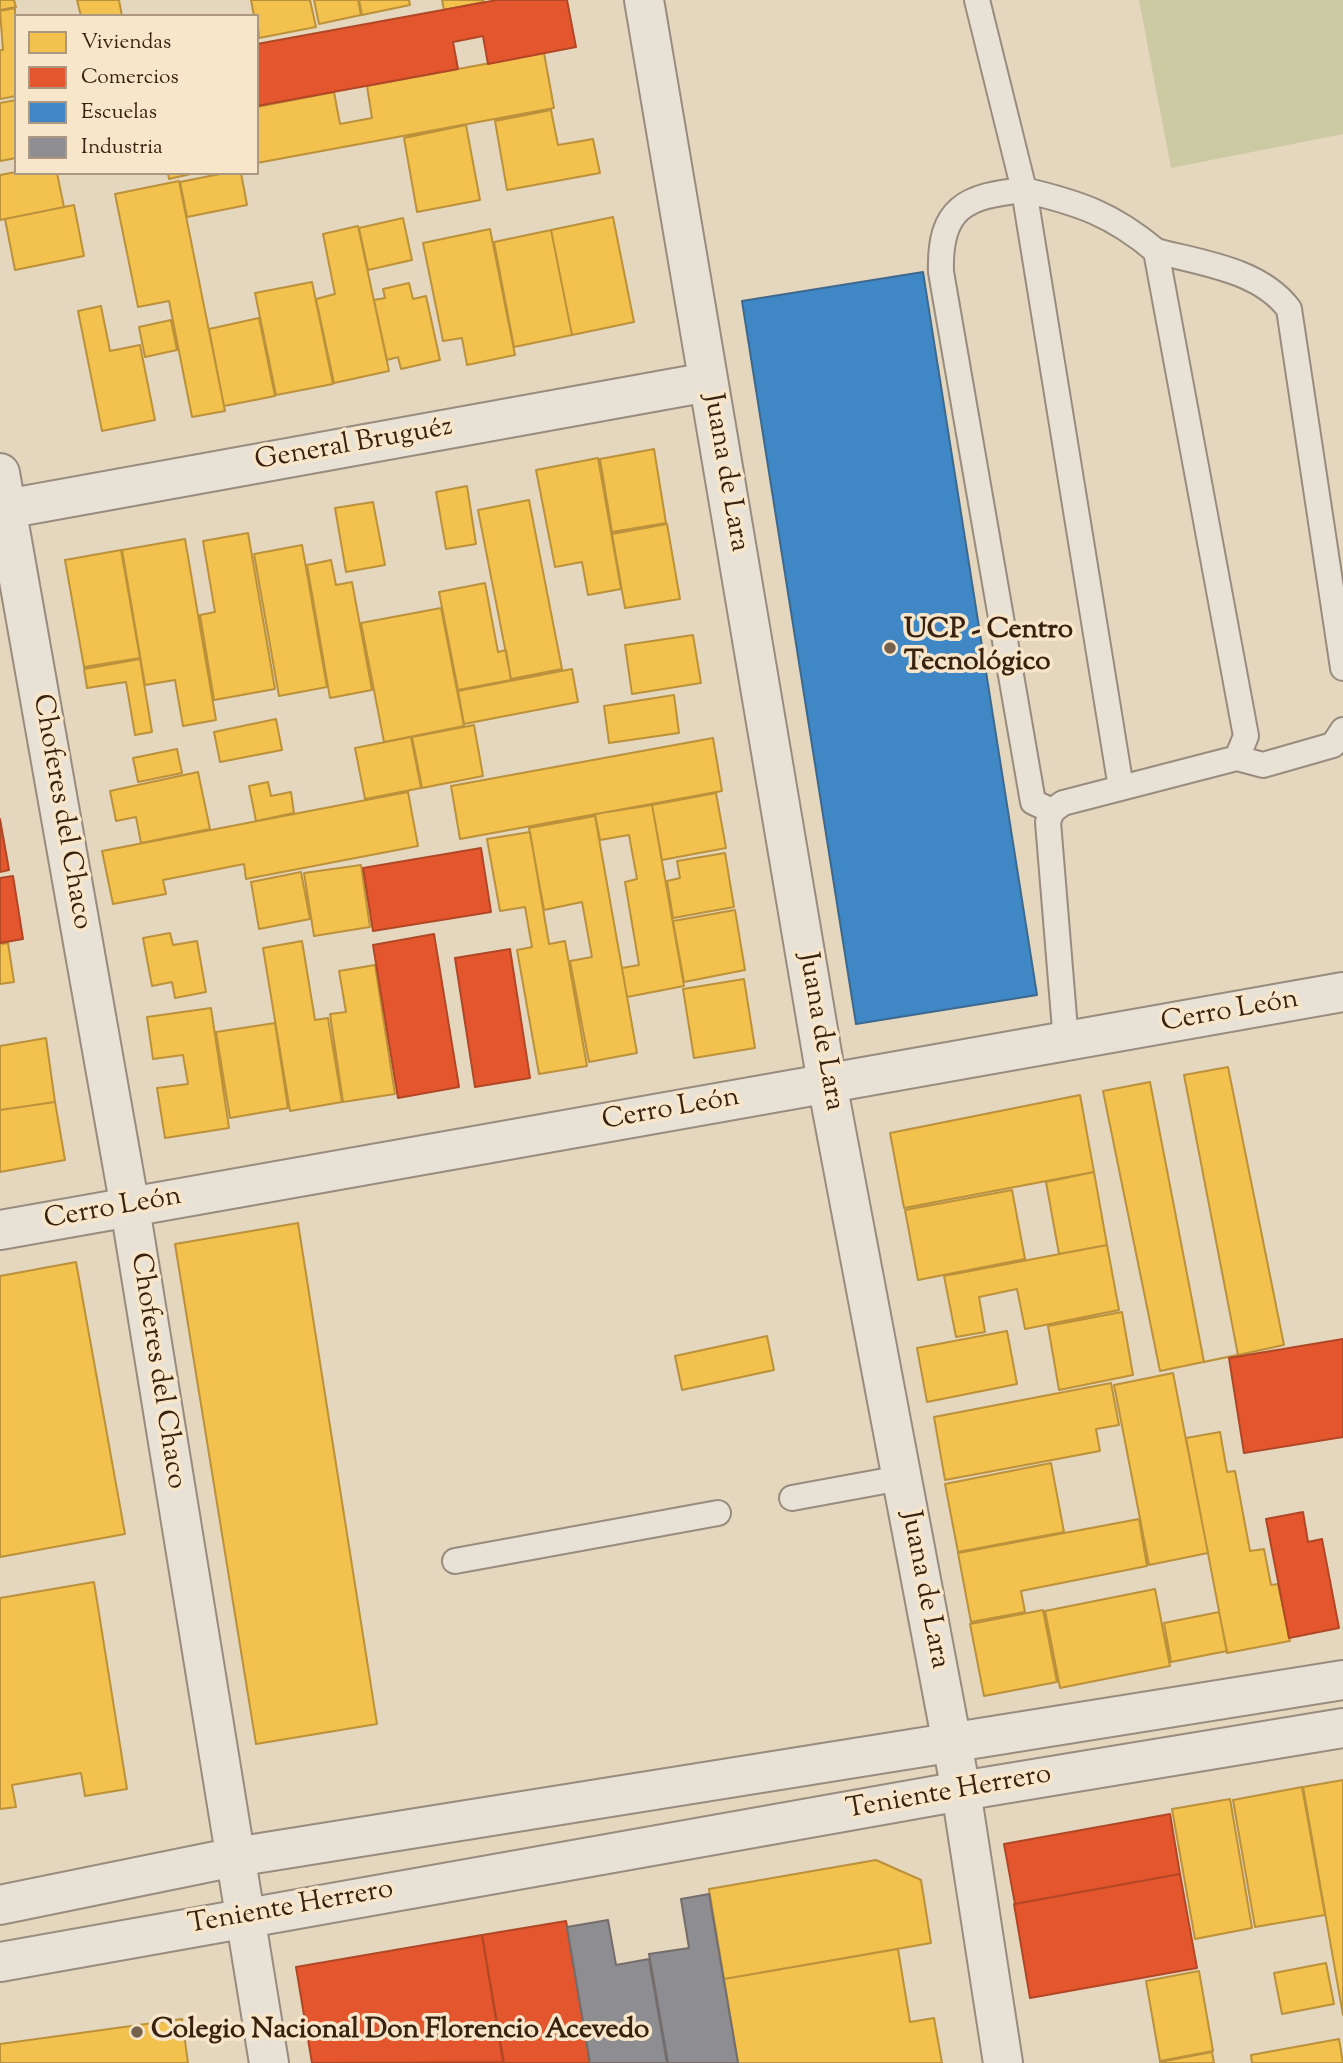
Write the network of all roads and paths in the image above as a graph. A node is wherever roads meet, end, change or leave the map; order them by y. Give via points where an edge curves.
1 (644, 0) edge
2 (977, 0) edge
3 (1024, 190) junction
4 (1156, 251) junction
5 (708, 382) junction
6 (2, 497) edge
7 (1343, 668) edge
8 (1343, 730) edge
9 (1237, 758) junction
10 (1121, 788) junction
11 (1052, 811) junction
12 (1343, 992) edge
13 (1066, 1042) junction
14 (827, 1083) junction
15 (130, 1208) junction
16 (0, 1230) edge
17 (901, 1478) junction
18 (792, 1498) dead end
19 (718, 1513) dead end
20 (455, 1561) dead end
21 (1343, 1680) edge
22 (1302, 1687) junction
23 (1329, 1731) edge
24 (952, 1744) junction
25 (961, 1791) junction
26 (575, 1803) junction
27 (235, 1857) junction
28 (583, 1858) junction
29 (0, 1905) edge
30 (245, 1917) junction
31 (0, 1962) edge
32 (269, 2063) edge
33 (1003, 2063) edge

1 - 5 street, Juana de Lara
2 - 3 lane
3 - 4 lane via 1089,208 1126,226
3 - 10 lane
3 - 11 lane via 984,194 954,211 940,248 941,272 1033,802
4 - 7 lane via 1234,272 1279,295 1289,309
4 - 9 lane via 1246,736
5 - 6 street, General Bruguéz
5 - 14 street, Juana de Lara
6 - 15 street, Choferes del Chaco
8 - 9 lane via 1333,745 1264,765
9 - 10 lane
10 - 11 lane via 1063,803
11 - 13 lane via 1048,822
12 - 13 street, Cerro León
13 - 14 street, Cerro León
14 - 15 street, Cerro León
14 - 17 street, Juana de Lara
15 - 16 street, Cerro León
15 - 27 street, Choferes del Chaco
17 - 18 lane
17 - 24 street, Juana de Lara
19 - 20 lane
21 - 22 street, Teniente Herrero
22 - 23 street, Teniente Herrero
22 - 24 street, Teniente Herrero
23 - 25 street, Teniente Herrero
24 - 25 street, Juana de Lara
24 - 26 street, Teniente Herrero
25 - 28 street, Teniente Herrero
25 - 33 street, Juana de Lara
26 - 27 street, Teniente Herrero
26 - 28 street
27 - 29 street, Teniente Herrero
27 - 30 street, Choferes del Chaco
28 - 30 street, Teniente Herrero
30 - 31 street, Teniente Herrero
30 - 32 street, Choferes del Chaco

